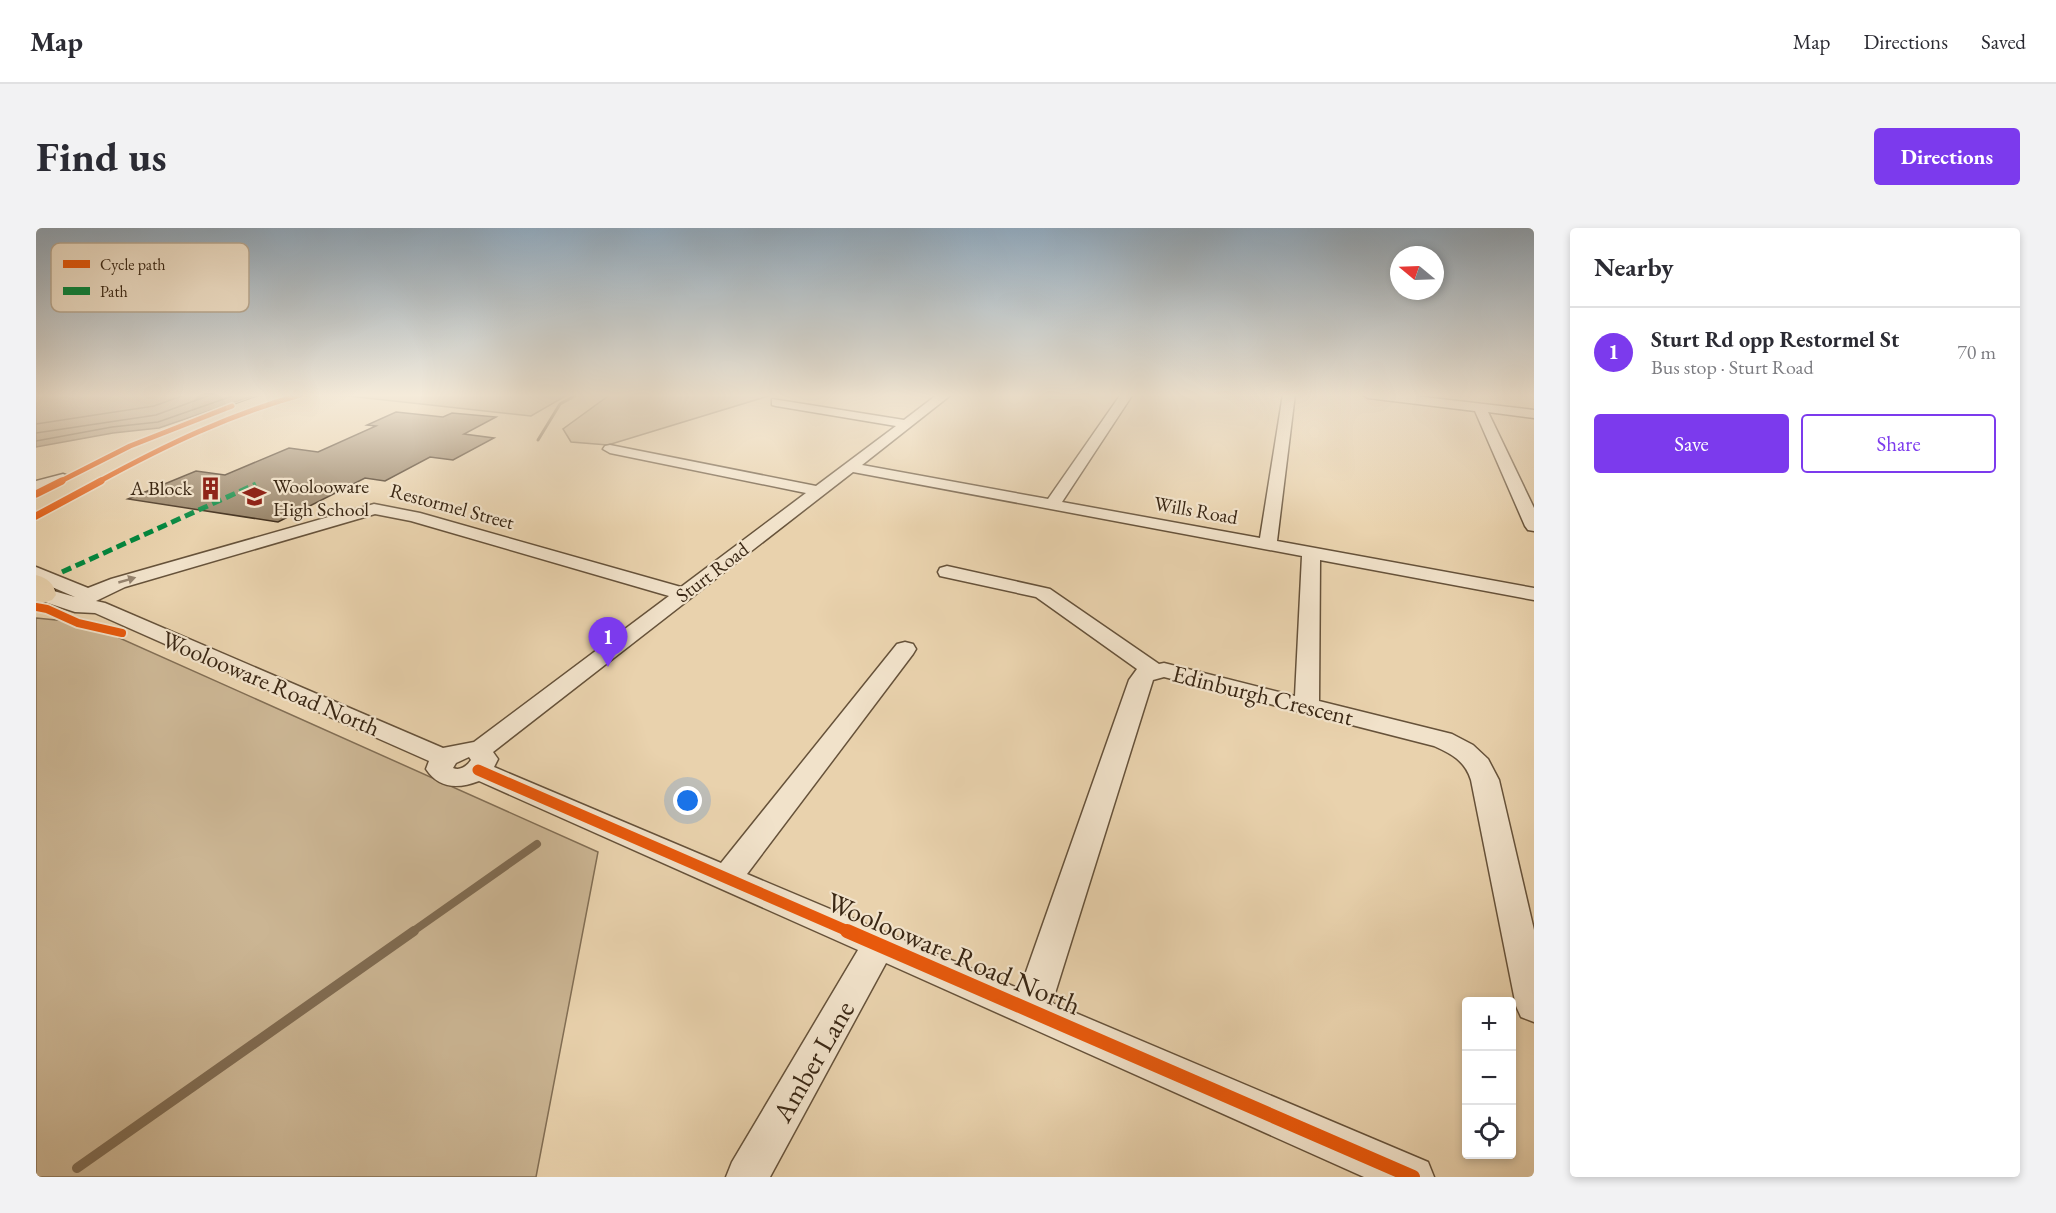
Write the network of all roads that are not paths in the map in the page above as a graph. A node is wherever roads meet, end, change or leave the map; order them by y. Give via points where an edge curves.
1 (149, 438) edge
2 (163, 438) edge
3 (887, 438) edge
4 (1096, 438) edge
5 (1283, 438) edge
6 (1494, 438) edge
7 (610, 449) dead end
8 (850, 467) junction
9 (63, 479) junction
10 (36, 486) edge
11 (818, 491) junction
12 (36, 494) edge
13 (1052, 505) junction
14 (36, 506) edge
15 (1534, 526) edge
16 (1268, 545) junction
17 (1311, 553) junction
18 (947, 572) dead end
19 (37, 588) edge
20 (684, 594) junction
21 (1534, 594) edge
22 (87, 603) junction
23 (905, 649) dead end
24 (1154, 671) junction
25 (1308, 705) junction
26 (478, 760) junction
27 (727, 879) junction
28 (879, 945) junction
29 (1534, 1006) edge
30 (1031, 1011) junction
31 (747, 1177) edge
32 (1413, 1177) edge

1 - 9 main road
2 - 14 main road
3 - 8 street, Sturt Road
4 - 13 street
5 - 16 street
6 - 15 street
7 - 11 street
8 - 11 street, Sturt Road
8 - 13 street, Wills Road
9 - 10 street
9 - 12 main road
11 - 20 street, Sturt Road
13 - 16 street, Wills Road
16 - 17 street, Wills Road
17 - 21 street, Wills Road
17 - 25 street
18 - 24 street via 1043,593
19 - 22 street, Woolooware Road North
22 -> 20 street, Restormel Street via 118,583 375,509
20 - 26 street, Sturt Road
22 - 26 street, Woolooware Road North via 444,758 439,769 446,776 462,777
23 - 27 street
24 - 25 street, Edinburgh Crescent via 1176,672
24 - 30 street, Edinburgh Crescent via 1141,680
25 - 29 street, Edinburgh Crescent via 1443,740 1474,757 1482,768
26 - 27 street, Woolooware Road North
27 - 28 street, Woolooware Road North
28 - 30 street, Woolooware Road North
28 - 31 street, Amber Lane
30 - 32 street, Woolooware Road North

